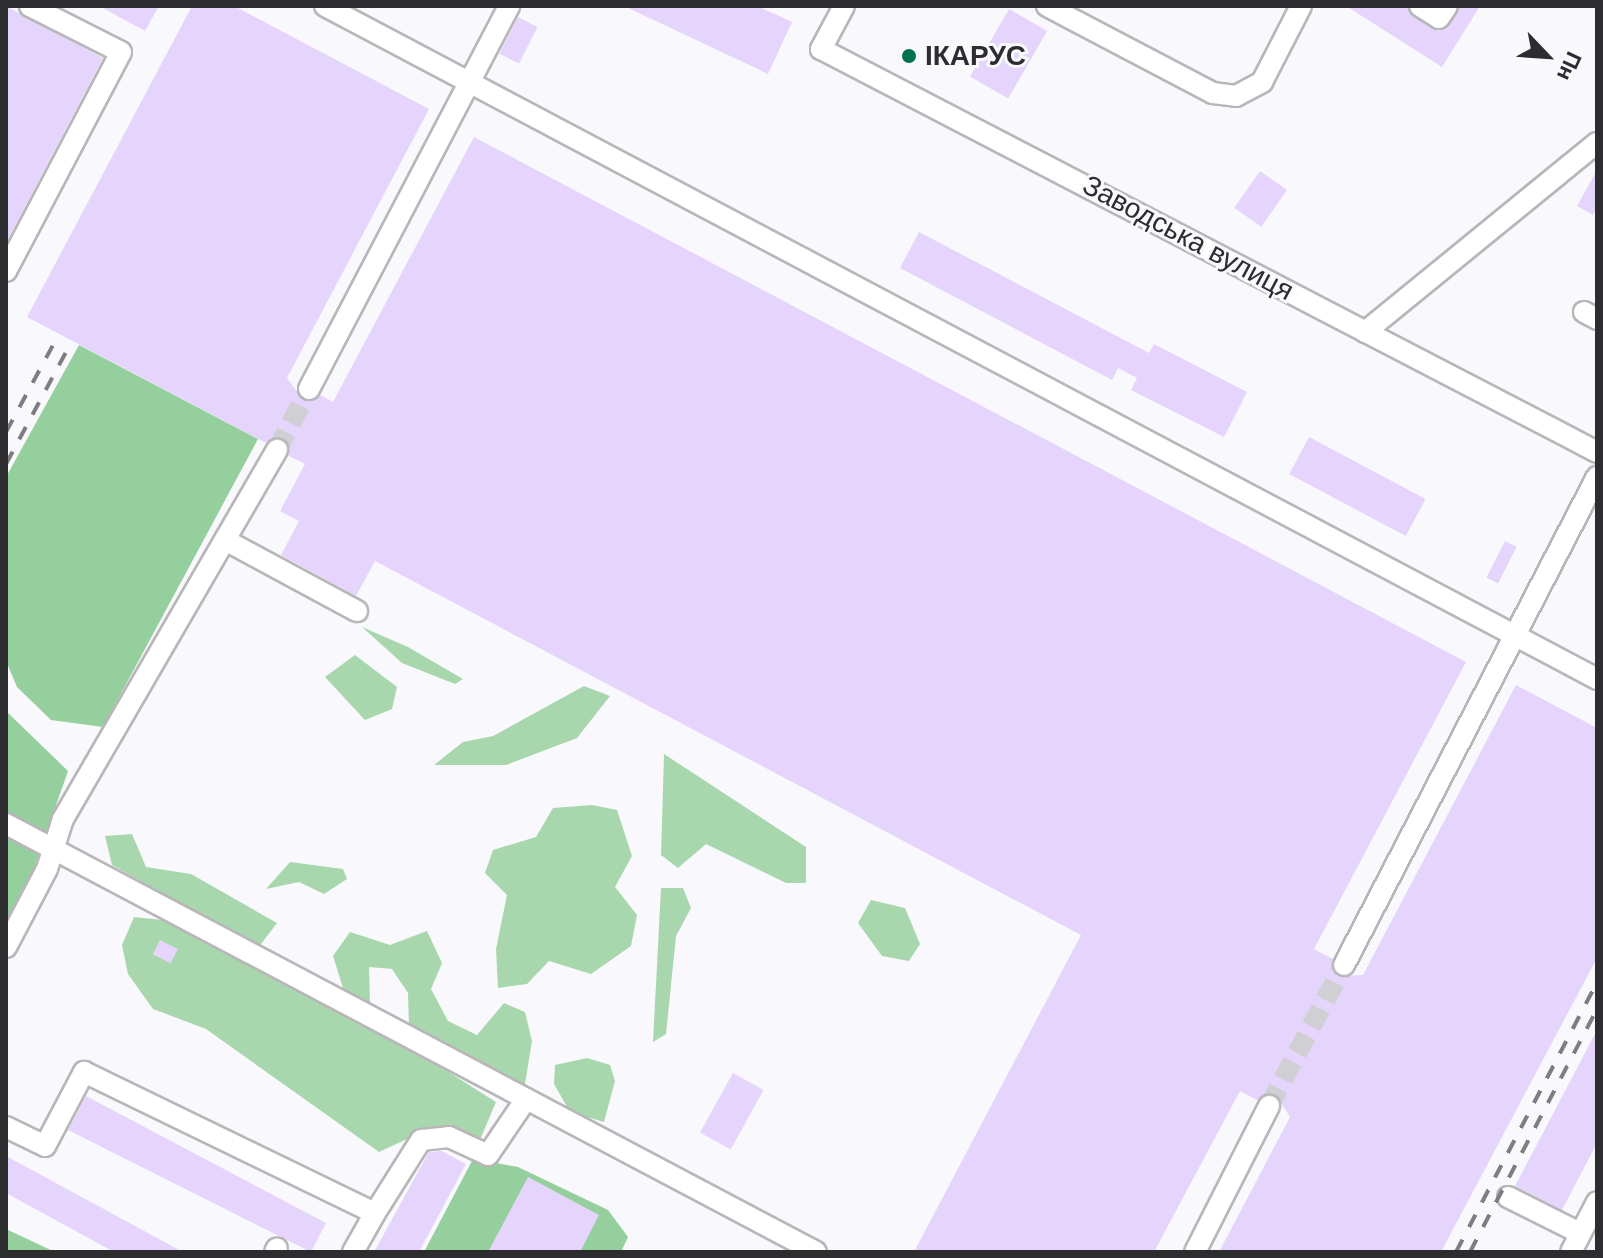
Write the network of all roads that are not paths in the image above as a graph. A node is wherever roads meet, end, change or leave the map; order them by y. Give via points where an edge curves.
1 (30, 6) edge
2 (325, 6) edge
3 (509, 6) edge
4 (844, 6) edge
5 (1047, 6) edge
6 (1301, 6) edge
7 (1420, 6) edge
8 (1447, 6) edge
9 (471, 80) junction
10 (1597, 143) edge
11 (6, 271) edge
12 (1365, 332) junction
13 (309, 389) tunnel mouth
14 (277, 450) tunnel mouth
15 (1597, 452) edge
16 (1597, 477) edge
17 (225, 540) junction
18 (357, 611) dead end
19 (1516, 635) junction
20 (1597, 679) edge
21 (6, 824) edge
22 (52, 845) junction
23 (6, 947) edge
24 (1344, 965) tunnel mouth
25 (526, 1099) junction
26 (1269, 1106) tunnel mouth
27 (6, 1127) edge
28 (1508, 1197) dead end
29 (1597, 1202) edge
30 (375, 1213) junction
31 (1580, 1233) junction
32 (353, 1252) edge
33 (816, 1252) edge
34 (1195, 1252) edge
35 (1571, 1252) edge

1 - 11 street via 121,52
2 - 9 street
3 - 9 street
4 - 12 street, Заводська вулиця via 821,49
5 - 6 street via 1213,93 1236,96 1262,82
7 - 8 street via 1439,18
9 - 13 street
9 - 19 street
10 - 12 street
12 - 15 street, Заводська вулиця
14 - 17 street
16 - 19 street
17 - 18 street
17 - 22 street
19 - 20 street
19 - 24 street
21 - 22 street
22 - 23 street
22 - 25 street
25 - 30 street via 488,1155 449,1137 421,1140
25 - 33 street
26 - 34 street
27 - 30 street via 45,1146 84,1072
28 - 31 street
29 - 31 street
30 - 32 street
31 - 35 street

